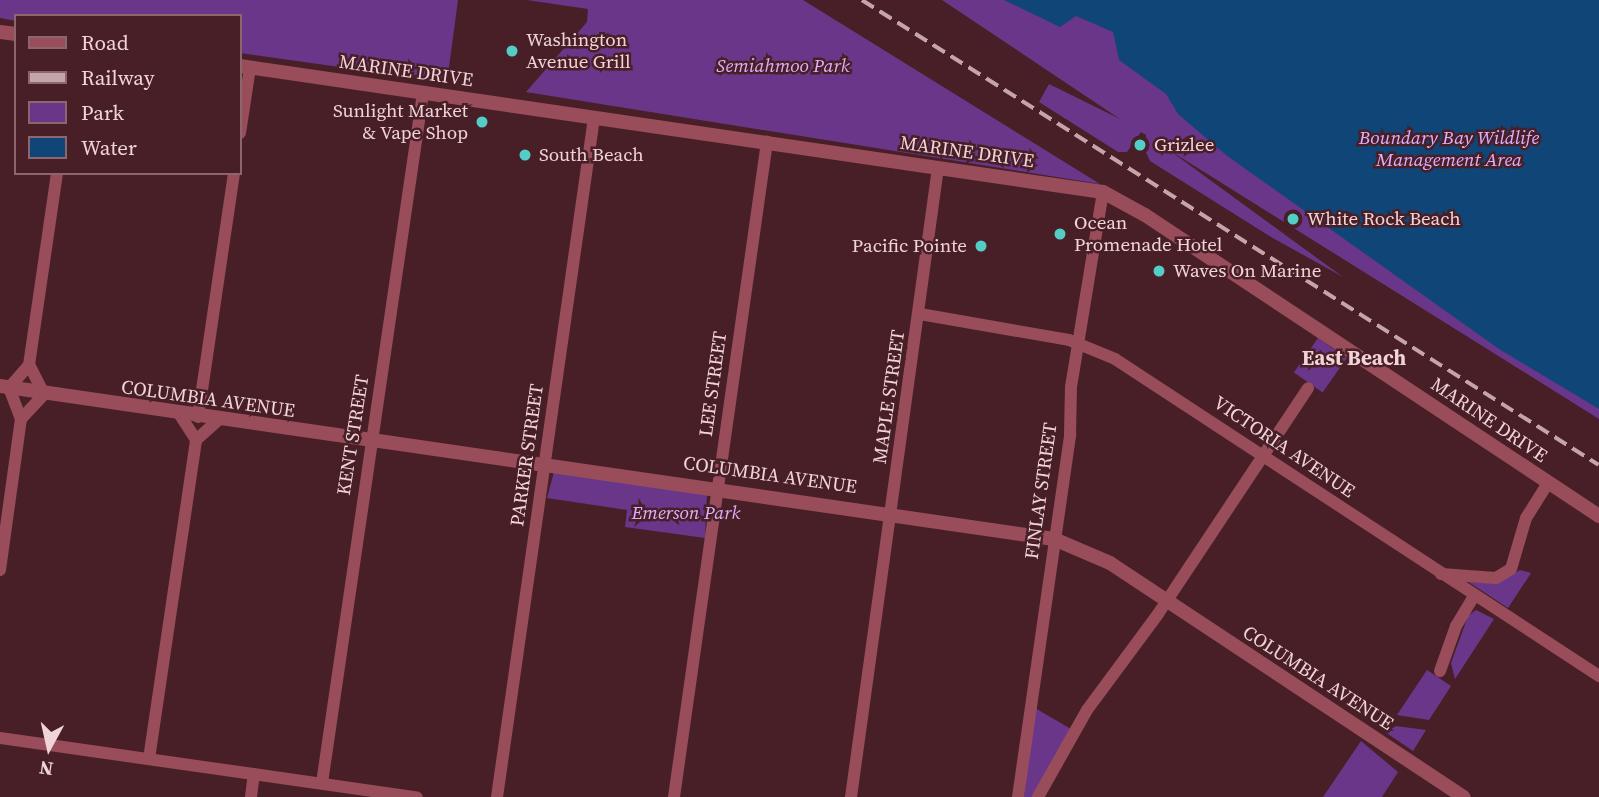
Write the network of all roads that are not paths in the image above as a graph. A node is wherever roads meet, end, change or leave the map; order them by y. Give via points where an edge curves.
1 (245, 67) edge
2 (423, 93) junction
3 (242, 107) edge
4 (594, 118) junction
5 (767, 142) junction
6 (938, 168) junction
7 (57, 175) edge
8 (234, 175) edge
9 (1103, 192) junction
10 (920, 314) junction
11 (1079, 343) junction
12 (29, 365) junction
13 (5, 387) edge
14 (1308, 388) dead end
15 (44, 394) junction
16 (180, 415) junction
17 (198, 417) junction
18 (21, 419) junction
19 (218, 420) junction
20 (196, 440) junction
21 (371, 441) junction
22 (1262, 456) junction
23 (546, 462) junction
24 (1548, 483) junction
25 (718, 487) junction
26 (892, 512) junction
27 (1599, 516) edge
28 (1054, 539) junction
29 (0, 570) edge
30 (1440, 574) junction
31 (1474, 596) junction
32 (1167, 601) junction
33 (1440, 671) dead end
34 (1599, 676) edge
35 (0, 738) edge
36 (149, 758) junction
37 (254, 774) junction
38 (322, 783) junction
39 (345, 792) edge
40 (251, 797) edge
41 (417, 797) edge
42 (498, 797) edge
43 (674, 797) edge
44 (851, 797) edge
45 (1018, 797) edge
46 (1038, 797) edge
47 (1463, 797) edge

1 - 2 street, MARINE DRIVE
1 - 3 street
2 - 4 street, MARINE DRIVE
2 - 21 street, KENT STREET
4 - 5 street, MARINE DRIVE
4 - 23 street, PARKER STREET
5 - 6 street, MARINE DRIVE
5 - 25 street, LEE STREET
6 - 9 street, MARINE DRIVE
6 - 10 street, MAPLE STREET
7 - 12 street
8 - 17 street
9 - 11 street, FINLAY STREET
9 - 24 street, MARINE DRIVE via 1146,215
10 - 11 street, VICTORIA AVENUE
10 - 26 street, MAPLE STREET
11 - 22 street, VICTORIA AVENUE via 1144,376
11 - 28 street, FINLAY STREET
12 - 13 street
12 - 15 street
13 - 15 street, COLUMBIA AVENUE
13 - 18 street
14 - 22 street
15 - 16 street, COLUMBIA AVENUE
15 - 18 street
16 - 17 street, COLUMBIA AVENUE
16 - 20 street
17 - 19 street, COLUMBIA AVENUE
18 - 29 street
19 - 20 street
19 - 21 street, COLUMBIA AVENUE
20 - 36 street
21 - 23 street, COLUMBIA AVENUE
21 - 38 street, KENT STREET
22 - 30 street, VICTORIA AVENUE
22 - 32 street
23 - 25 street, COLUMBIA AVENUE
23 - 42 street, PARKER STREET
24 - 27 street, MARINE DRIVE
24 - 30 street via 1526,518 1511,569 1496,578
25 - 26 street, COLUMBIA AVENUE
25 - 43 street, LEE STREET
26 - 28 street, COLUMBIA AVENUE
26 - 44 street, MAPLE STREET
28 - 32 street, COLUMBIA AVENUE via 1110,564
28 - 45 street, FINLAY STREET
30 - 31 street, VICTORIA AVENUE
31 - 33 street via 1456,626
31 - 34 street, VICTORIA AVENUE
32 - 46 street via 1087,710
32 - 47 street, COLUMBIA AVENUE
35 - 36 street
36 - 37 street
37 - 38 street
37 - 40 street
38 - 39 street
39 - 41 street

